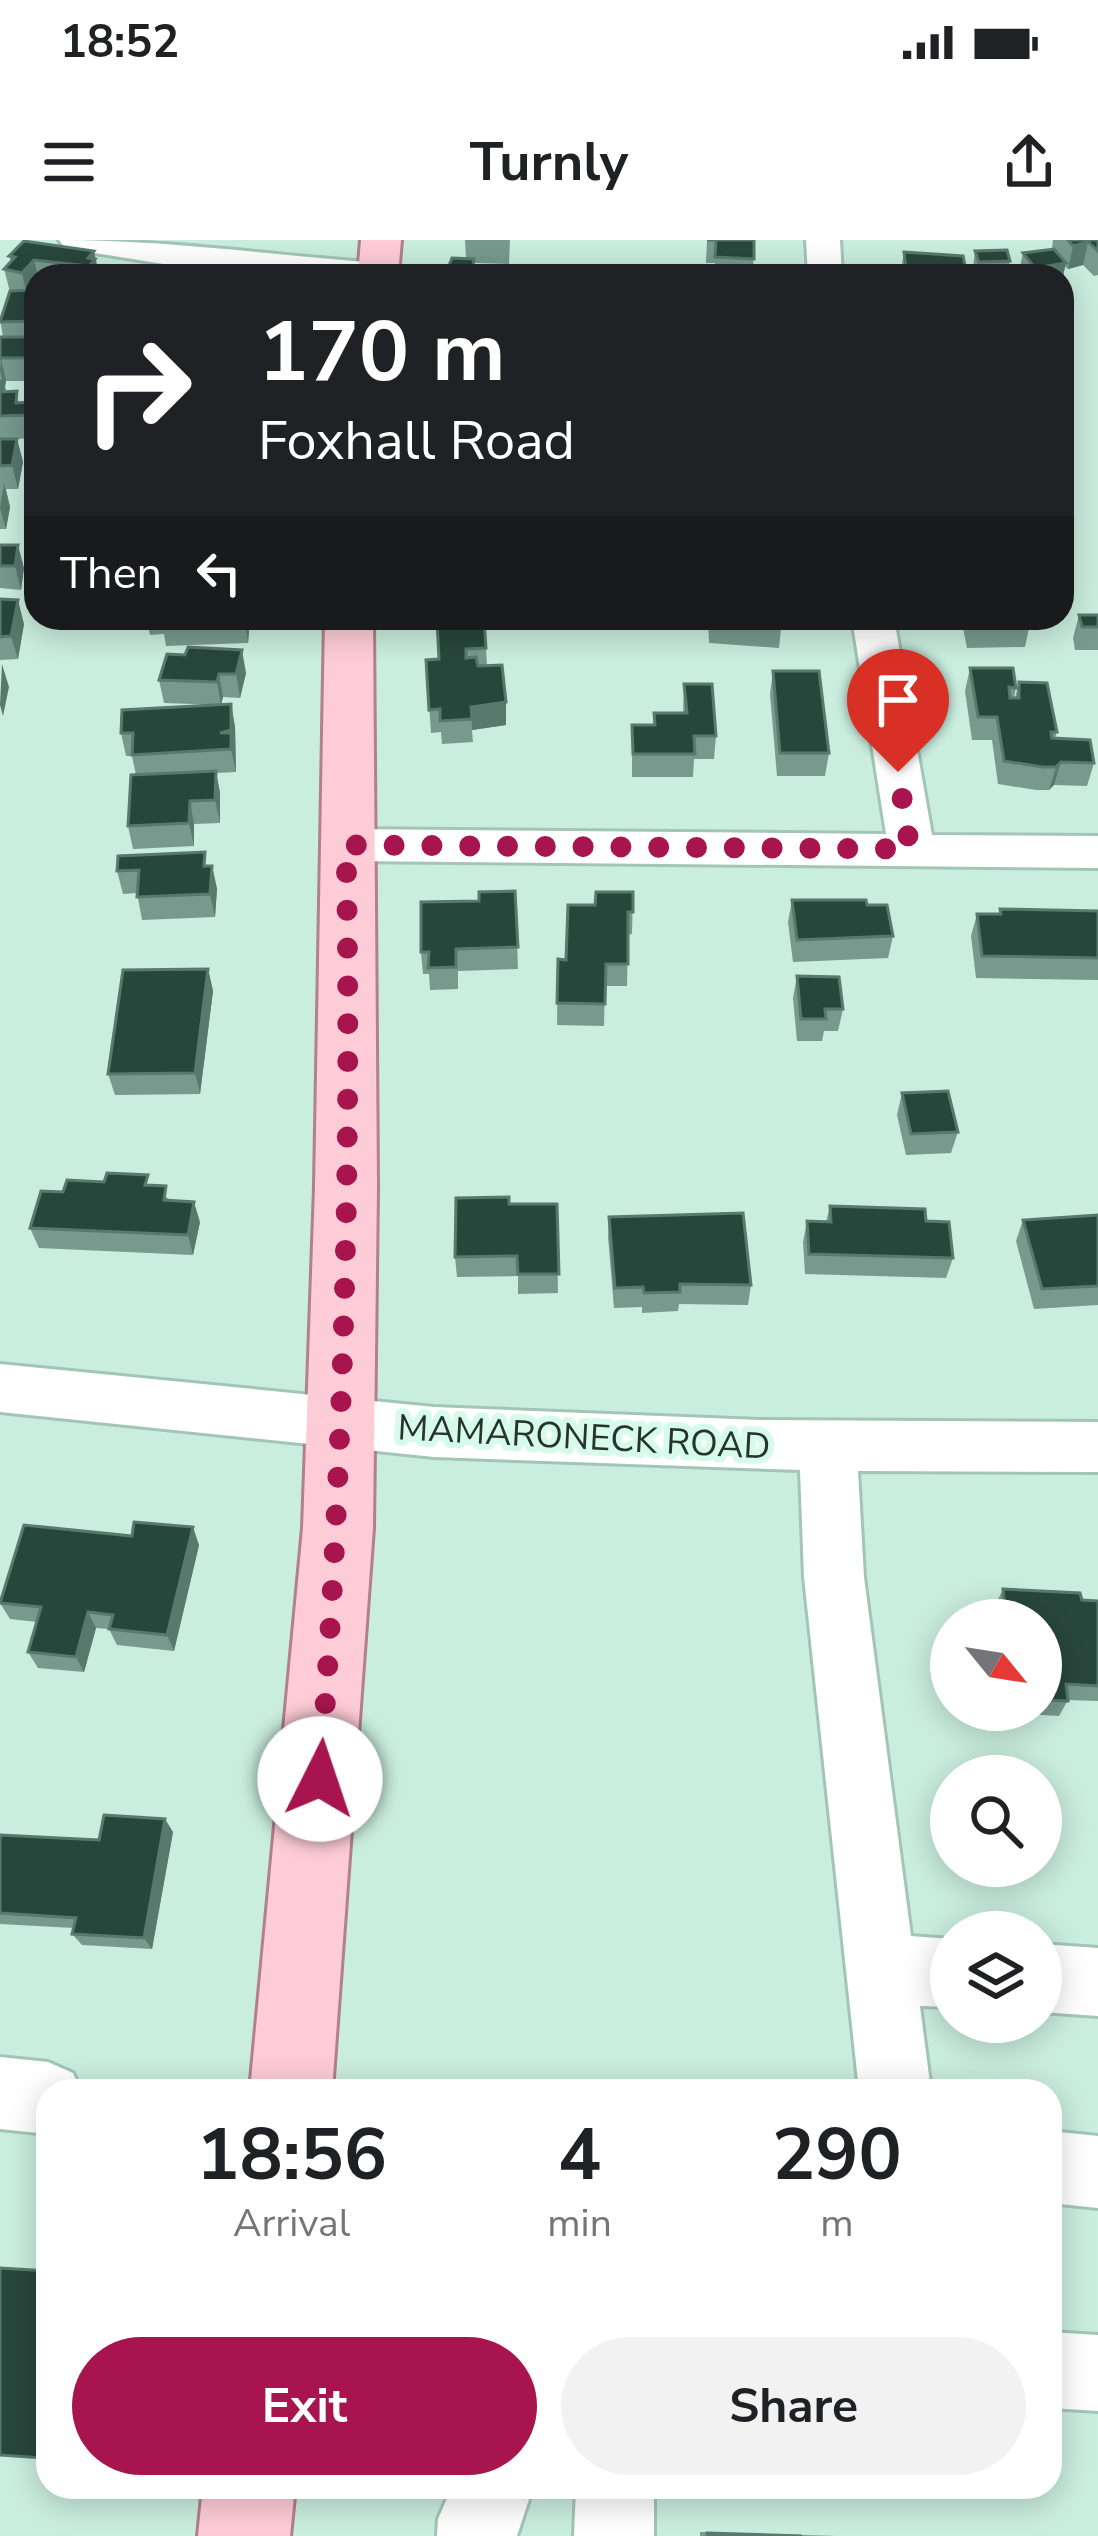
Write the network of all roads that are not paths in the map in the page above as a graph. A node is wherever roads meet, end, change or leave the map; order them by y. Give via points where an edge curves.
1 (76, 240) edge
2 (379, 263) edge
3 (349, 630) edge
4 (875, 630) edge
5 (346, 845) junction
6 (910, 849) junction
7 (1098, 852) edge
8 (0, 1388) edge
9 (341, 1422) junction
10 (828, 1446) junction
11 (1098, 1448) edge
12 (881, 1969) junction
13 (930, 1972) edge
14 (1062, 1979) edge
15 (1098, 1982) edge
16 (292, 2079) edge
17 (894, 2079) edge
18 (0, 2093) edge
19 (36, 2097) edge
20 (1062, 2168) edge
21 (1098, 2171) edge
22 (1062, 2371) edge
23 (1098, 2373) edge
24 (248, 2499) edge
25 (488, 2499) edge
26 (615, 2499) edge
27 (244, 2536) edge
28 (477, 2536) edge
29 (614, 2536) edge

1 - 2 street via 201,260
3 - 5 main road
4 - 6 street
5 - 6 street
5 - 9 main road
6 - 7 street
8 - 9 street, MAMARONECK ROAD
9 - 10 street, MAMARONECK ROAD
9 - 16 main road
10 - 11 street, MAMARONECK ROAD
10 - 12 street via 834,1577
12 - 13 street
12 - 17 street
14 - 15 street
18 - 19 street
20 - 21 street
22 - 23 street
24 - 27 main road
25 - 28 street
26 - 29 street

